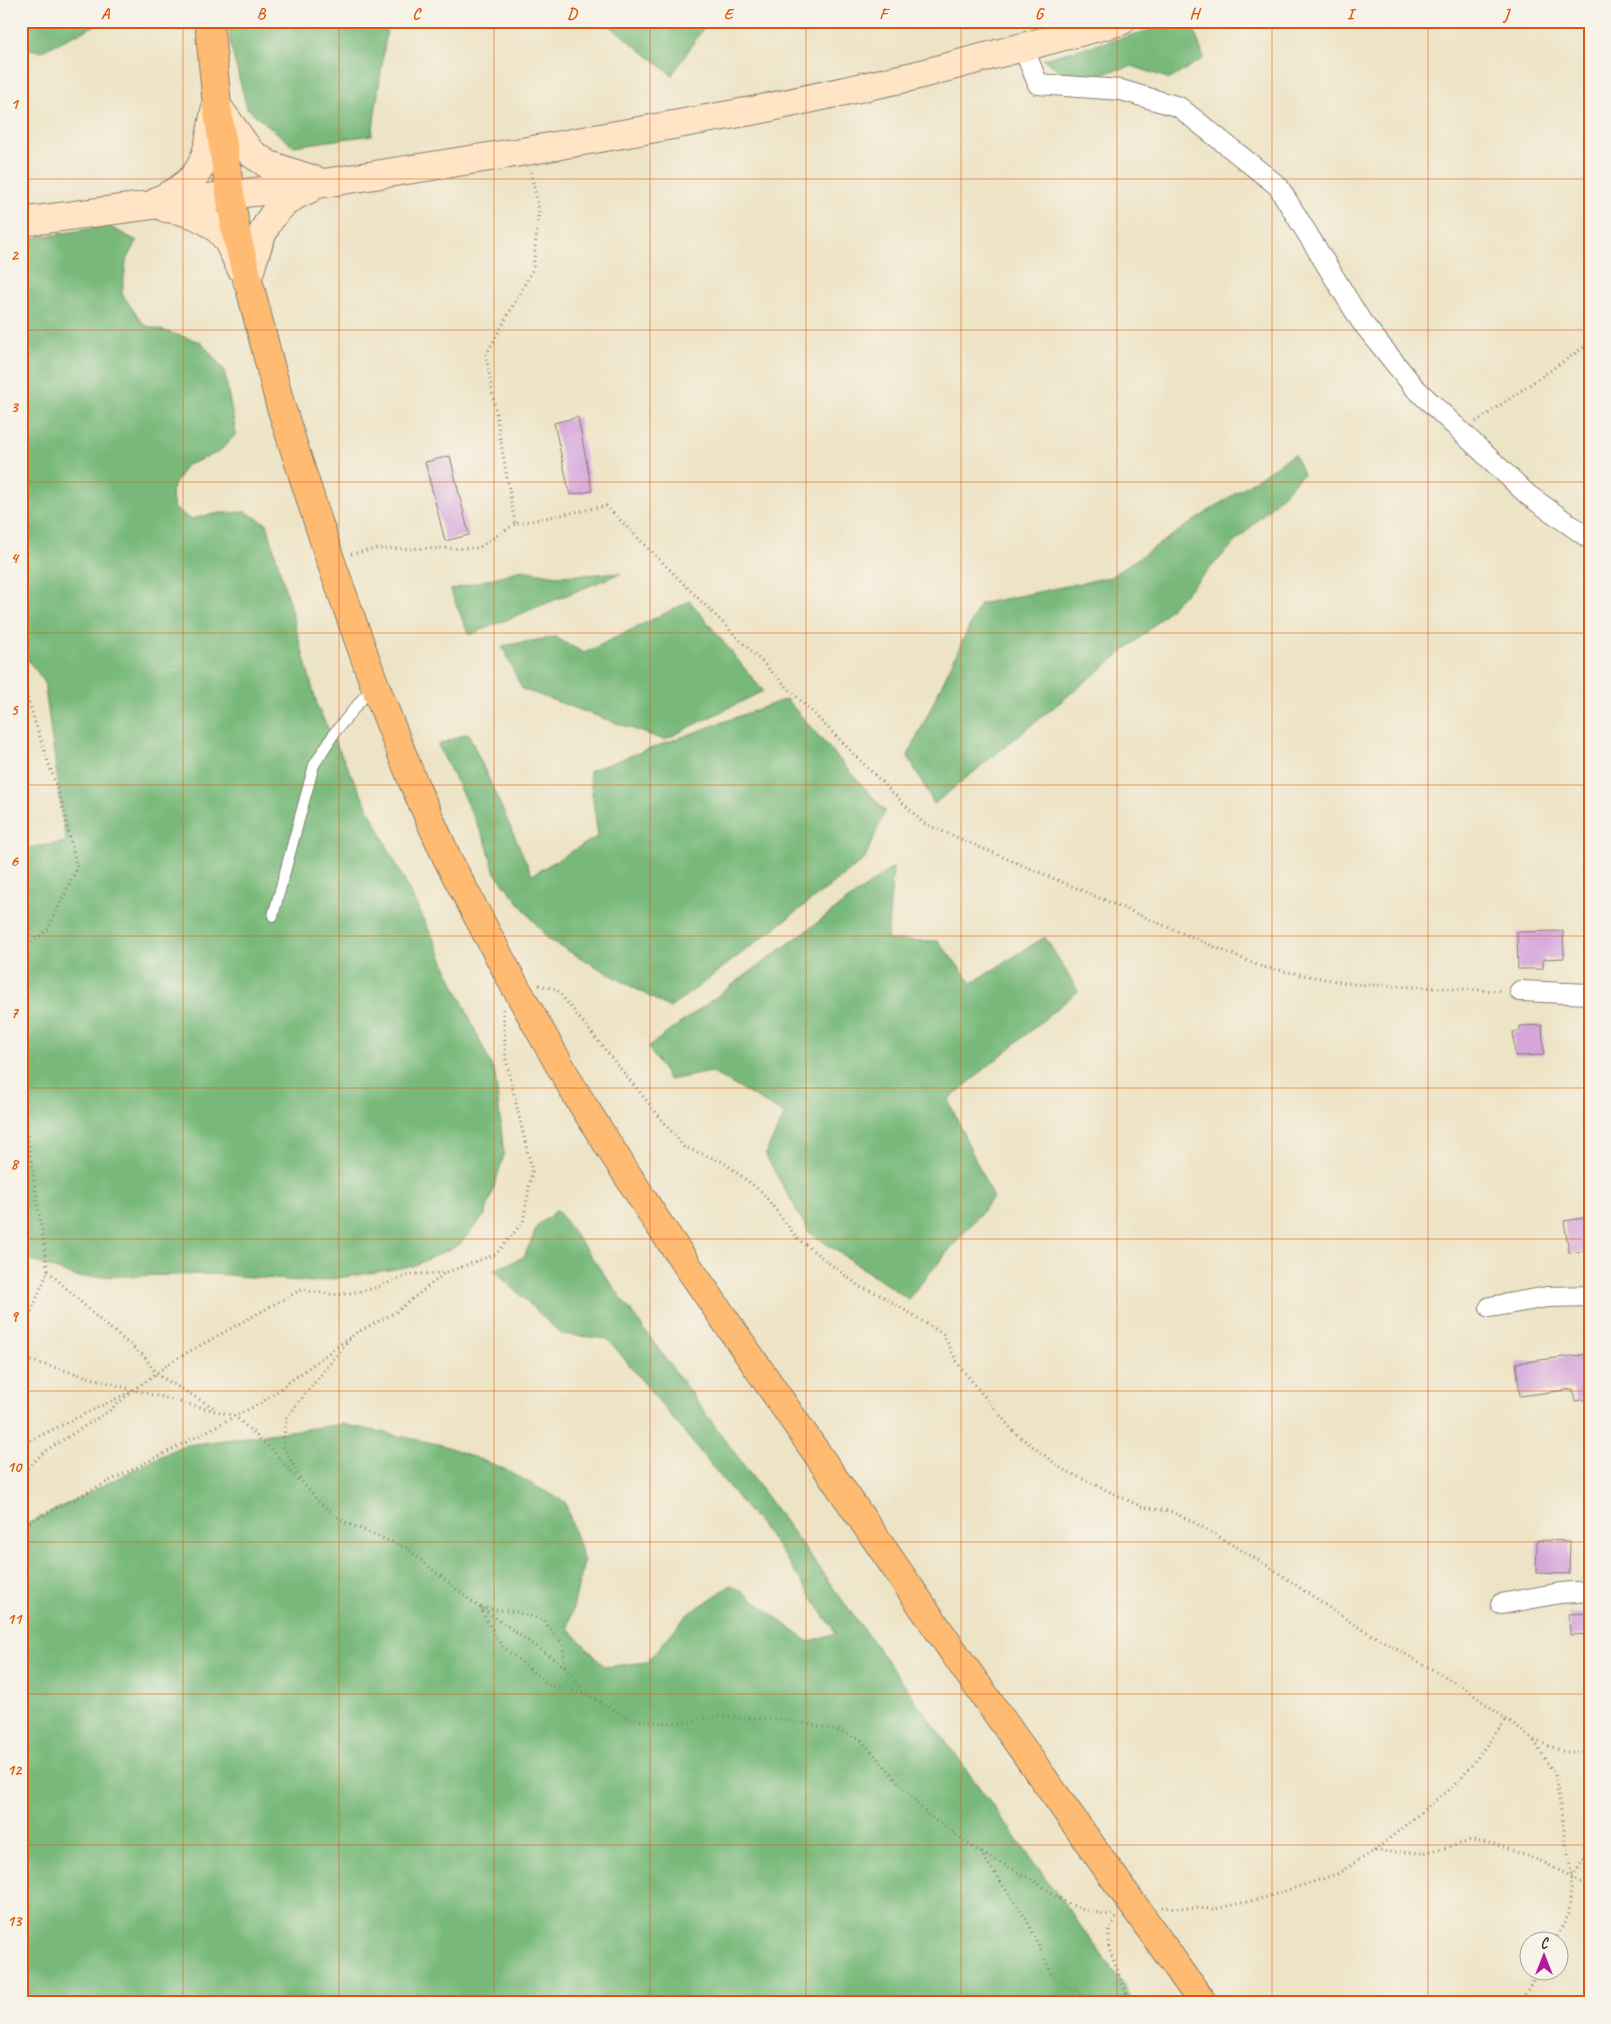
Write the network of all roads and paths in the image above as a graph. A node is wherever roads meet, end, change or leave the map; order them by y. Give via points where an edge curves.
1 (209, 21) edge
2 (1121, 21) edge
3 (1023, 47) junction
4 (217, 106) junction
5 (527, 151) junction
6 (324, 184) junction
7 (230, 196) junction
8 (144, 206) junction
9 (21, 222) edge
10 (247, 280) junction
11 (1590, 343) edge
12 (1461, 432) junction
13 (515, 524) junction
14 (1590, 539) edge
15 (330, 559) junction
16 (21, 679) edge
17 (374, 683) junction
18 (273, 916) dead end
19 (21, 951) edge
20 (512, 979) junction
21 (1520, 992) joint
22 (1590, 994) edge
23 (21, 1122) edge
24 (48, 1271) junction
25 (445, 1273) junction
26 (1590, 1296) edge
27 (1490, 1306) dead end
28 (354, 1334) junction
29 (21, 1336) edge
30 (21, 1358) edge
31 (156, 1374) junction
32 (134, 1390) junction
33 (219, 1411) junction
34 (236, 1416) junction
35 (21, 1445) edge
36 (21, 1475) edge
37 (318, 1501) junction
38 (21, 1527) edge
39 (1590, 1590) edge
40 (1501, 1604) dead end
41 (480, 1608) junction
42 (565, 1667) junction
43 (585, 1693) junction
44 (1506, 1720) junction
45 (1534, 1740) junction
46 (1590, 1752) edge
47 (1374, 1851) junction
48 (1590, 1852) edge
49 (981, 1853) junction
50 (1572, 1878) junction
51 (1590, 1887) edge
52 (1136, 1907) junction
53 (1559, 1932) edge
54 (1532, 1982) edge
55 (1095, 2003) edge
56 (1130, 2003) edge
57 (1204, 2003) edge
58 (1520, 2003) edge

1 - 4 main road
2 - 3 street
3 - 5 street via 914,76 767,108
3 - 12 street via 1038,84 1121,90 1179,107 1278,186 1361,321 1414,388
4 - 6 street via 251,153 269,165
4 - 7 main road
4 - 8 street via 206,155 199,170 182,188
5 - 6 street
5 - 13 path via 540,210 533,269 486,355
6 - 7 street
6 - 10 street via 296,194 269,218
7 - 8 street
7 - 10 main road
8 - 9 street
8 - 10 street via 177,209 211,223 224,236
10 - 15 main road via 280,404
11 - 12 path
12 - 14 street via 1528,495
13 - 15 path via 478,548 375,548
13 - 21 path via 606,506 923,823 1262,967 1352,984
15 - 17 main road
16 - 19 path via 61,801 77,868 48,930
17 - 18 lane via 335,732 314,765
17 - 20 main road via 448,860
20 - 25 path via 502,1012 506,1060 532,1171 523,1222 496,1254
20 - 44 path via 556,989 684,1147 723,1162 762,1192 798,1239 860,1287 879,1294 943,1334 960,1367 1013,1432 1062,1468 1142,1507 1170,1511 1197,1524 1268,1566 1355,1625 1463,1687
20 - 52 main road via 577,1096 656,1220 946,1640
21 - 22 street
23 - 24 path via 27,1134
24 - 29 path
24 - 31 path via 145,1357
25 - 28 path via 396,1312
25 - 31 path via 412,1274 372,1289 338,1294 300,1290 174,1360
26 - 27 street via 1547,1297
28 - 34 path via 261,1403
28 - 37 path via 286,1418 283,1445 302,1482
30 - 32 path
31 - 32 path
31 - 33 path
32 - 33 path
32 - 35 path
32 - 36 path via 109,1411 45,1452
33 - 34 path
34 - 37 path
34 - 38 path
37 - 41 path via 344,1522 406,1548
39 - 40 street
41 - 42 path
41 - 42 path via 516,1612 543,1620 563,1646
41 - 43 path via 501,1645 550,1686
42 - 43 path
43 - 49 path via 628,1719 662,1723 720,1716 787,1720 836,1730 861,1740 927,1814
44 - 45 path
44 - 47 path via 1460,1780
45 - 46 path via 1565,1752
45 - 50 path via 1555,1775
47 - 50 path via 1423,1853 1472,1841 1495,1844 1543,1862
47 - 52 path via 1337,1874 1267,1897 1215,1909
48 - 50 path
49 - 55 path via 1027,1920 1053,1977
49 - 56 path via 1034,1881 1070,1905 1117,1915 1109,1930 1109,1949
50 - 51 path
50 - 53 path via 1569,1914
52 - 57 main road
54 - 58 path

